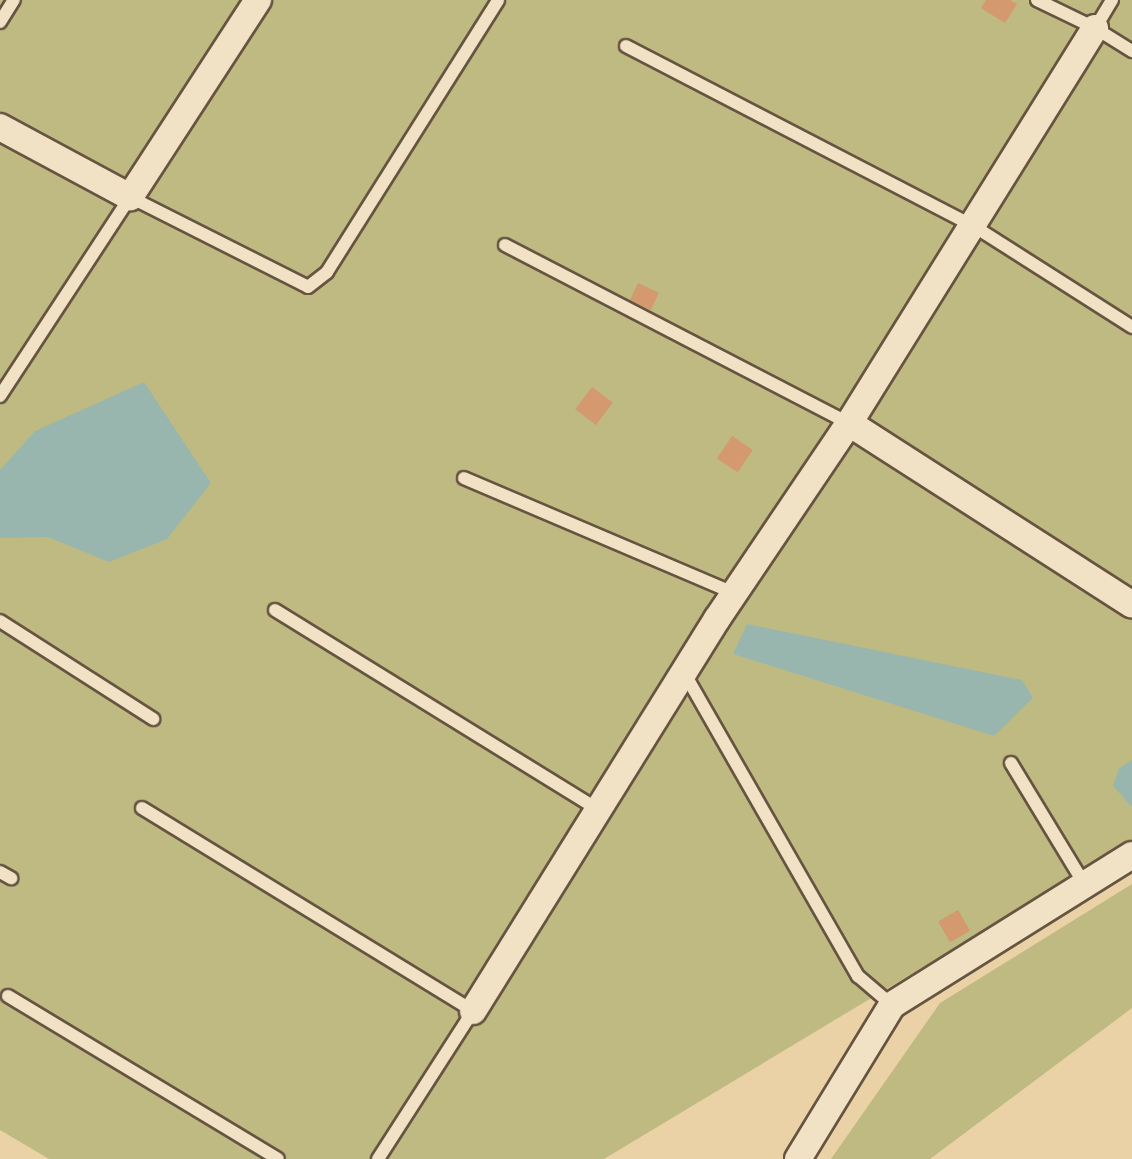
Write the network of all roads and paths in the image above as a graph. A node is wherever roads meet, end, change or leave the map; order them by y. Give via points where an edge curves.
1 (14, 0) edge
2 (258, 0) edge
3 (498, 0) edge
4 (1037, 0) edge
5 (1112, 0) edge
6 (0, 22) edge
7 (1095, 29) junction
8 (626, 46) dead end
9 (1132, 51) edge
10 (0, 127) edge
11 (130, 197) junction
12 (972, 225) junction
13 (505, 245) dead end
14 (1132, 327) edge
15 (0, 396) edge
16 (849, 423) junction
17 (464, 478) dead end
18 (738, 595) junction
19 (1132, 605) edge
20 (275, 610) dead end
21 (0, 621) edge
22 (686, 676) junction
23 (152, 719) dead end
24 (1011, 762) dead end
25 (142, 808) dead end
26 (600, 811) junction
27 (1132, 855) edge
28 (1084, 885) junction
29 (8, 996) dead end
30 (892, 1006) junction
31 (472, 1011) junction
32 (278, 1159) edge
33 (378, 1159) edge
34 (798, 1159) edge

1 - 6 lane
2 - 11 street
3 - 11 lane via 327,272 308,287
4 - 7 lane
5 - 7 lane
7 - 9 lane
7 - 12 street
8 - 12 lane
10 - 11 street
11 - 15 lane
12 - 14 lane
12 - 16 street
13 - 16 lane
16 - 18 street
16 - 19 street
17 - 18 lane
18 - 22 street
20 - 26 lane
21 - 23 lane
22 - 26 street
22 - 30 lane via 858,976
24 - 28 lane
25 - 31 lane
26 - 31 street
27 - 28 street
28 - 30 street
29 - 32 lane
30 - 34 street
31 - 33 lane

